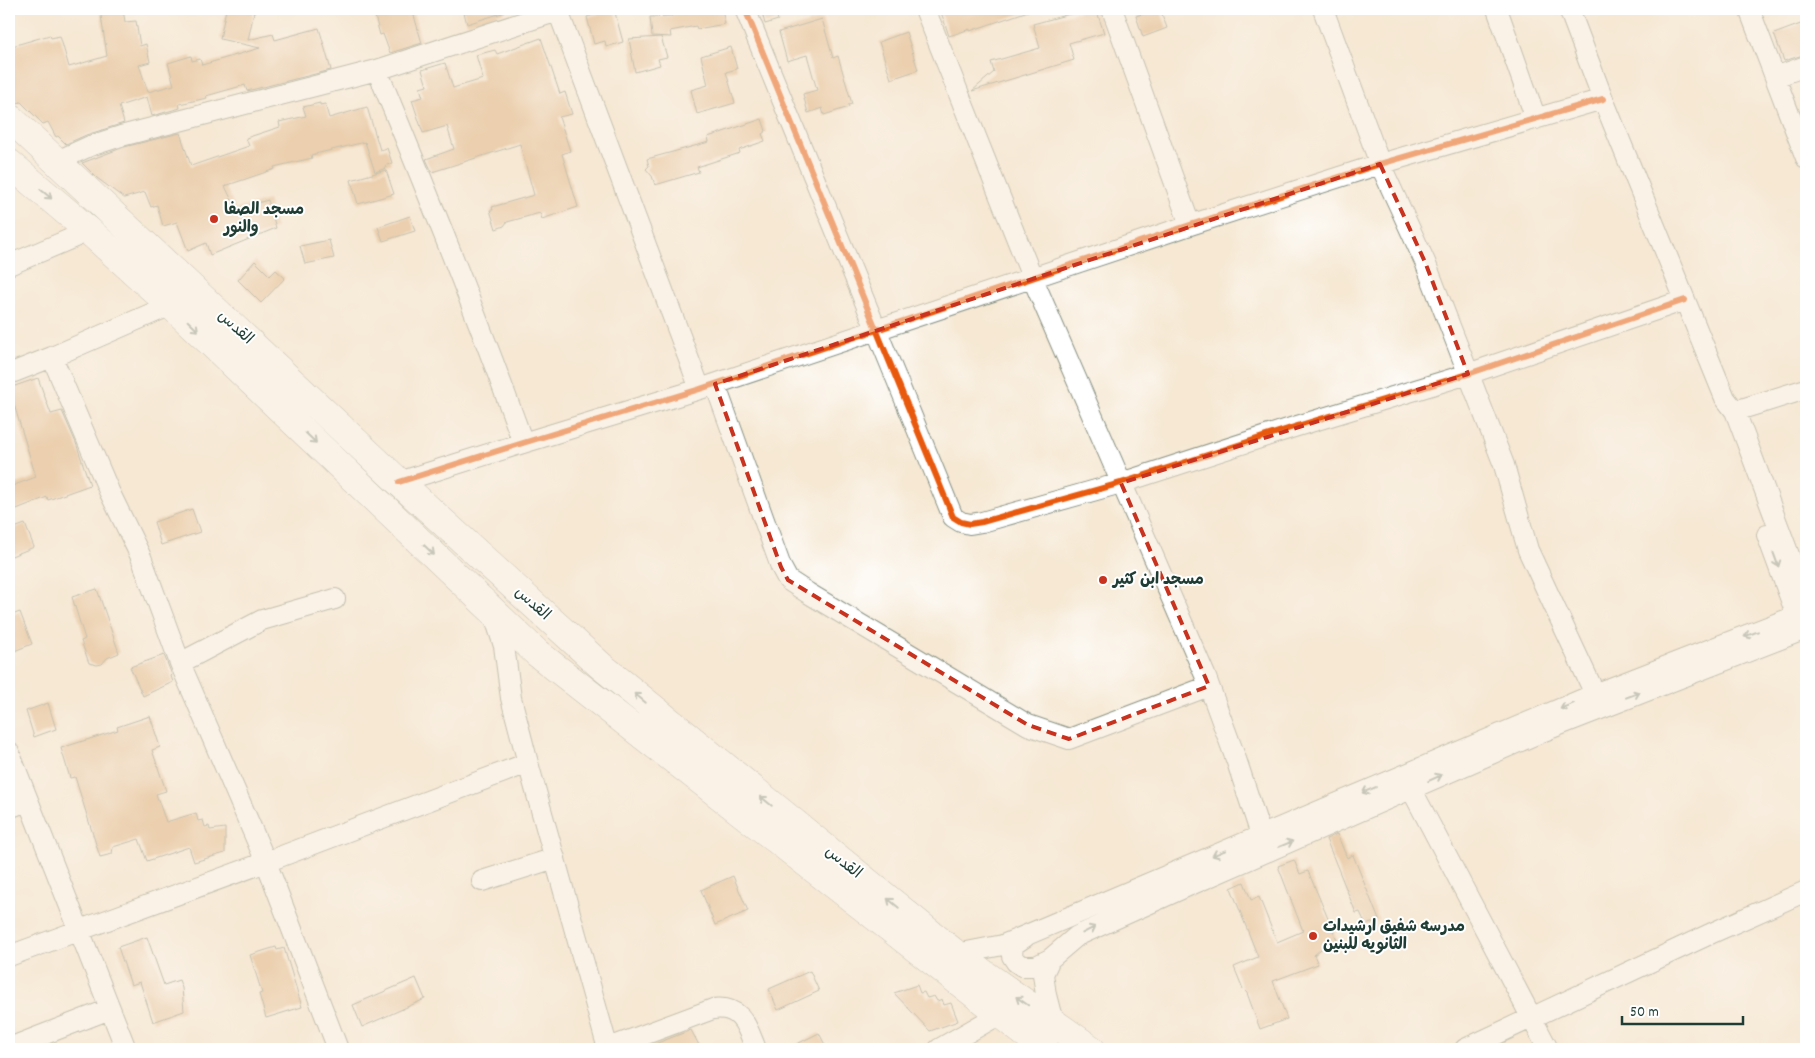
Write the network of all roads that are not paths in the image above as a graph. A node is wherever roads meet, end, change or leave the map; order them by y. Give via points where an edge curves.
1 (745, 9) edge
2 (925, 9) edge
3 (1112, 9) edge
4 (1323, 9) edge
5 (1497, 9) edge
6 (1569, 9) edge
7 (1749, 9) edge
8 (561, 10) edge
9 (1806, 66) edge
10 (377, 70) junction
11 (1775, 77) junction
12 (1603, 99) junction
13 (9, 117) edge
14 (1536, 119) junction
15 (1806, 158) edge
16 (57, 161) junction
17 (9, 163) edge
18 (1380, 164) junction
19 (1190, 225) junction
20 (90, 231) junction
21 (9, 265) edge
22 (1032, 277) junction
23 (1685, 300) junction
24 (171, 305) junction
25 (877, 331) junction
26 (52, 357) junction
27 (9, 374) edge
28 (1468, 374) junction
29 (708, 387) junction
30 (1806, 389) edge
31 (1730, 404) junction
32 (522, 443) junction
33 (399, 482) junction
34 (1121, 483) junction
35 (335, 599) dead end
36 (492, 611) junction
37 (1804, 620) edge
38 (536, 653) junction
39 (180, 663) junction
40 (509, 677) junction
41 (1209, 686) junction
42 (1597, 702) junction
43 (9, 752) edge
44 (528, 763) junction
45 (1407, 782) junction
46 (28, 801) junction
47 (9, 808) edge
48 (1261, 835) junction
49 (555, 858) junction
50 (266, 862) junction
51 (482, 881) dead end
52 (1806, 891) edge
53 (79, 931) junction
54 (1029, 934) junction
55 (956, 954) junction
56 (9, 956) edge
57 (1050, 959) junction
58 (110, 1009) junction
59 (1000, 1014) junction
60 (1532, 1018) junction
61 (1053, 1022) junction
62 (9, 1048) edge
63 (126, 1049) edge
64 (338, 1049) edge
65 (608, 1049) edge
66 (756, 1049) edge
67 (939, 1049) edge
68 (1045, 1049) edge
69 (1090, 1049) edge
70 (1464, 1049) edge
71 (1548, 1049) edge

1 - 25 street
2 - 22 street
3 - 19 street
4 - 18 street
5 - 14 street
6 - 12 street
7 - 11 street
8 - 10 street
8 - 29 street
9 - 11 street
10 - 16 street via 121,136
10 - 32 street via 493,358
11 - 15 street
12 - 14 street
12 - 23 street
13 - 16 main road, القدس
14 - 18 street
16 - 33 main road, القدس
17 -> 20 main road, القدس
18 - 19 street
18 - 28 street via 1424,262
19 - 22 street
20 - 21 street
20 - 24 main road, القدس
22 - 25 street
22 - 34 street
23 - 28 street
23 - 31 street
24 - 26 street
24 -> 36 main road, القدس
25 - 29 street
25 - 34 street via 953,517 961,522 970,524 996,519
26 - 27 street
26 - 39 street via 141,557
28 - 34 street
28 - 42 street via 1504,465 1528,550
29 - 32 street
29 - 41 street via 788,580 1028,725 1070,739
30 - 31 street
31 - 37 street via 1725,414
32 - 33 street
55 -> 33 main road, القدس via 600,665
34 - 41 street
35 - 39 street via 262,620
36 - 38 main road, القدس
36 - 40 street via 504,646
37 - 42 street
38 - 40 street via 523,660
38 - 59 main road, القدس
39 - 50 street
40 - 44 street via 511,698
41 - 48 street
42 - 45 street
43 - 46 street
44 - 49 street
44 - 50 street
45 -> 48 street
57 -> 45 street via 1077,936 1095,926
45 - 60 street
46 - 47 street
46 - 53 street
48 -> 54 street
49 - 51 street
49 - 65 street
50 - 53 street
50 - 64 street
52 - 60 street
53 - 56 street
53 - 58 street
54 - 55 street via 1003,945
54 - 57 street via 1013,945 1012,956 1016,962 1028,967
61 -> 55 main road, القدس
57 - 61 street via 1043,974
58 - 62 street
58 - 63 street
59 - 67 street
59 - 68 main road, القدس
60 - 70 street
60 - 71 street
61 - 69 main road, القدس
65 - 66 street via 722,1008 738,1015 745,1023

